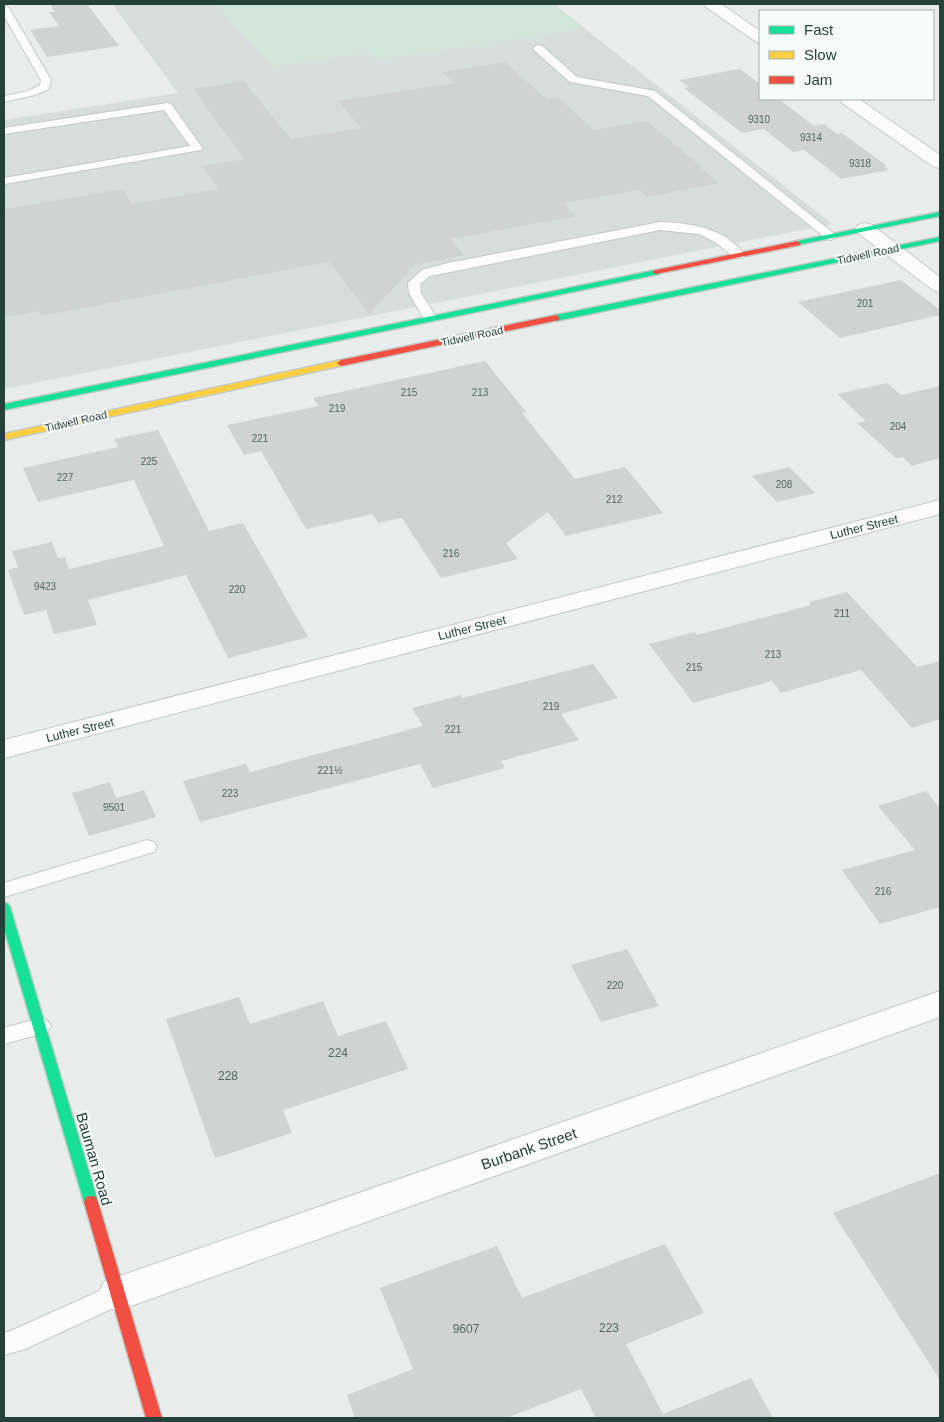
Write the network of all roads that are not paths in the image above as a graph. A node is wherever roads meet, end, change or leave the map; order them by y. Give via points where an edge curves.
1 (711, 4) edge
2 (4, 8) edge
3 (759, 37) edge
4 (538, 48) dead end
5 (4, 99) edge
6 (849, 100) edge
7 (4, 131) edge
8 (940, 163) edge
9 (4, 181) edge
10 (940, 214) edge
11 (865, 229) junction
12 (831, 236) junction
13 (940, 239) edge
14 (893, 249) junction
15 (740, 254) junction
16 (940, 286) edge
17 (590, 298) junction
18 (430, 318) junction
19 (272, 364) junction
20 (4, 407) edge
21 (4, 437) edge
22 (940, 508) edge
23 (4, 749) edge
24 (147, 847) dead end
25 (4, 890) edge
26 (4, 908) edge
27 (940, 1004) edge
28 (40, 1026) junction
29 (4, 1036) edge
30 (117, 1294) junction
31 (4, 1344) edge
32 (154, 1418) edge

1 - 3 street
2 - 5 lane via 46,80 45,86 31,93
4 - 12 lane via 574,80 651,93
6 - 8 street
7 - 9 lane via 167,106 197,148
10 - 11 main road, Tidwell Road
11 - 12 main road, Tidwell Road
11 - 14 street
12 - 15 main road, Tidwell Road
13 - 14 main road, Tidwell Road
14 - 16 street
14 - 17 main road, Tidwell Road
15 - 17 main road, Tidwell Road
15 - 18 lane via 705,230 660,226 448,267 426,273 414,283 415,293
17 - 18 main road, Tidwell Road
17 - 19 main road, Tidwell Road
18 - 19 main road, Tidwell Road
19 - 20 main road, Tidwell Road
19 - 21 main road, Tidwell Road
22 - 23 street, Luther Street
24 - 25 lane
26 - 28 main road, Bauman Road
27 - 30 street, Burbank Street
28 - 29 lane
28 - 30 main road, Bauman Road
30 - 31 lane via 16,1342
30 - 32 main road, Bauman Road

